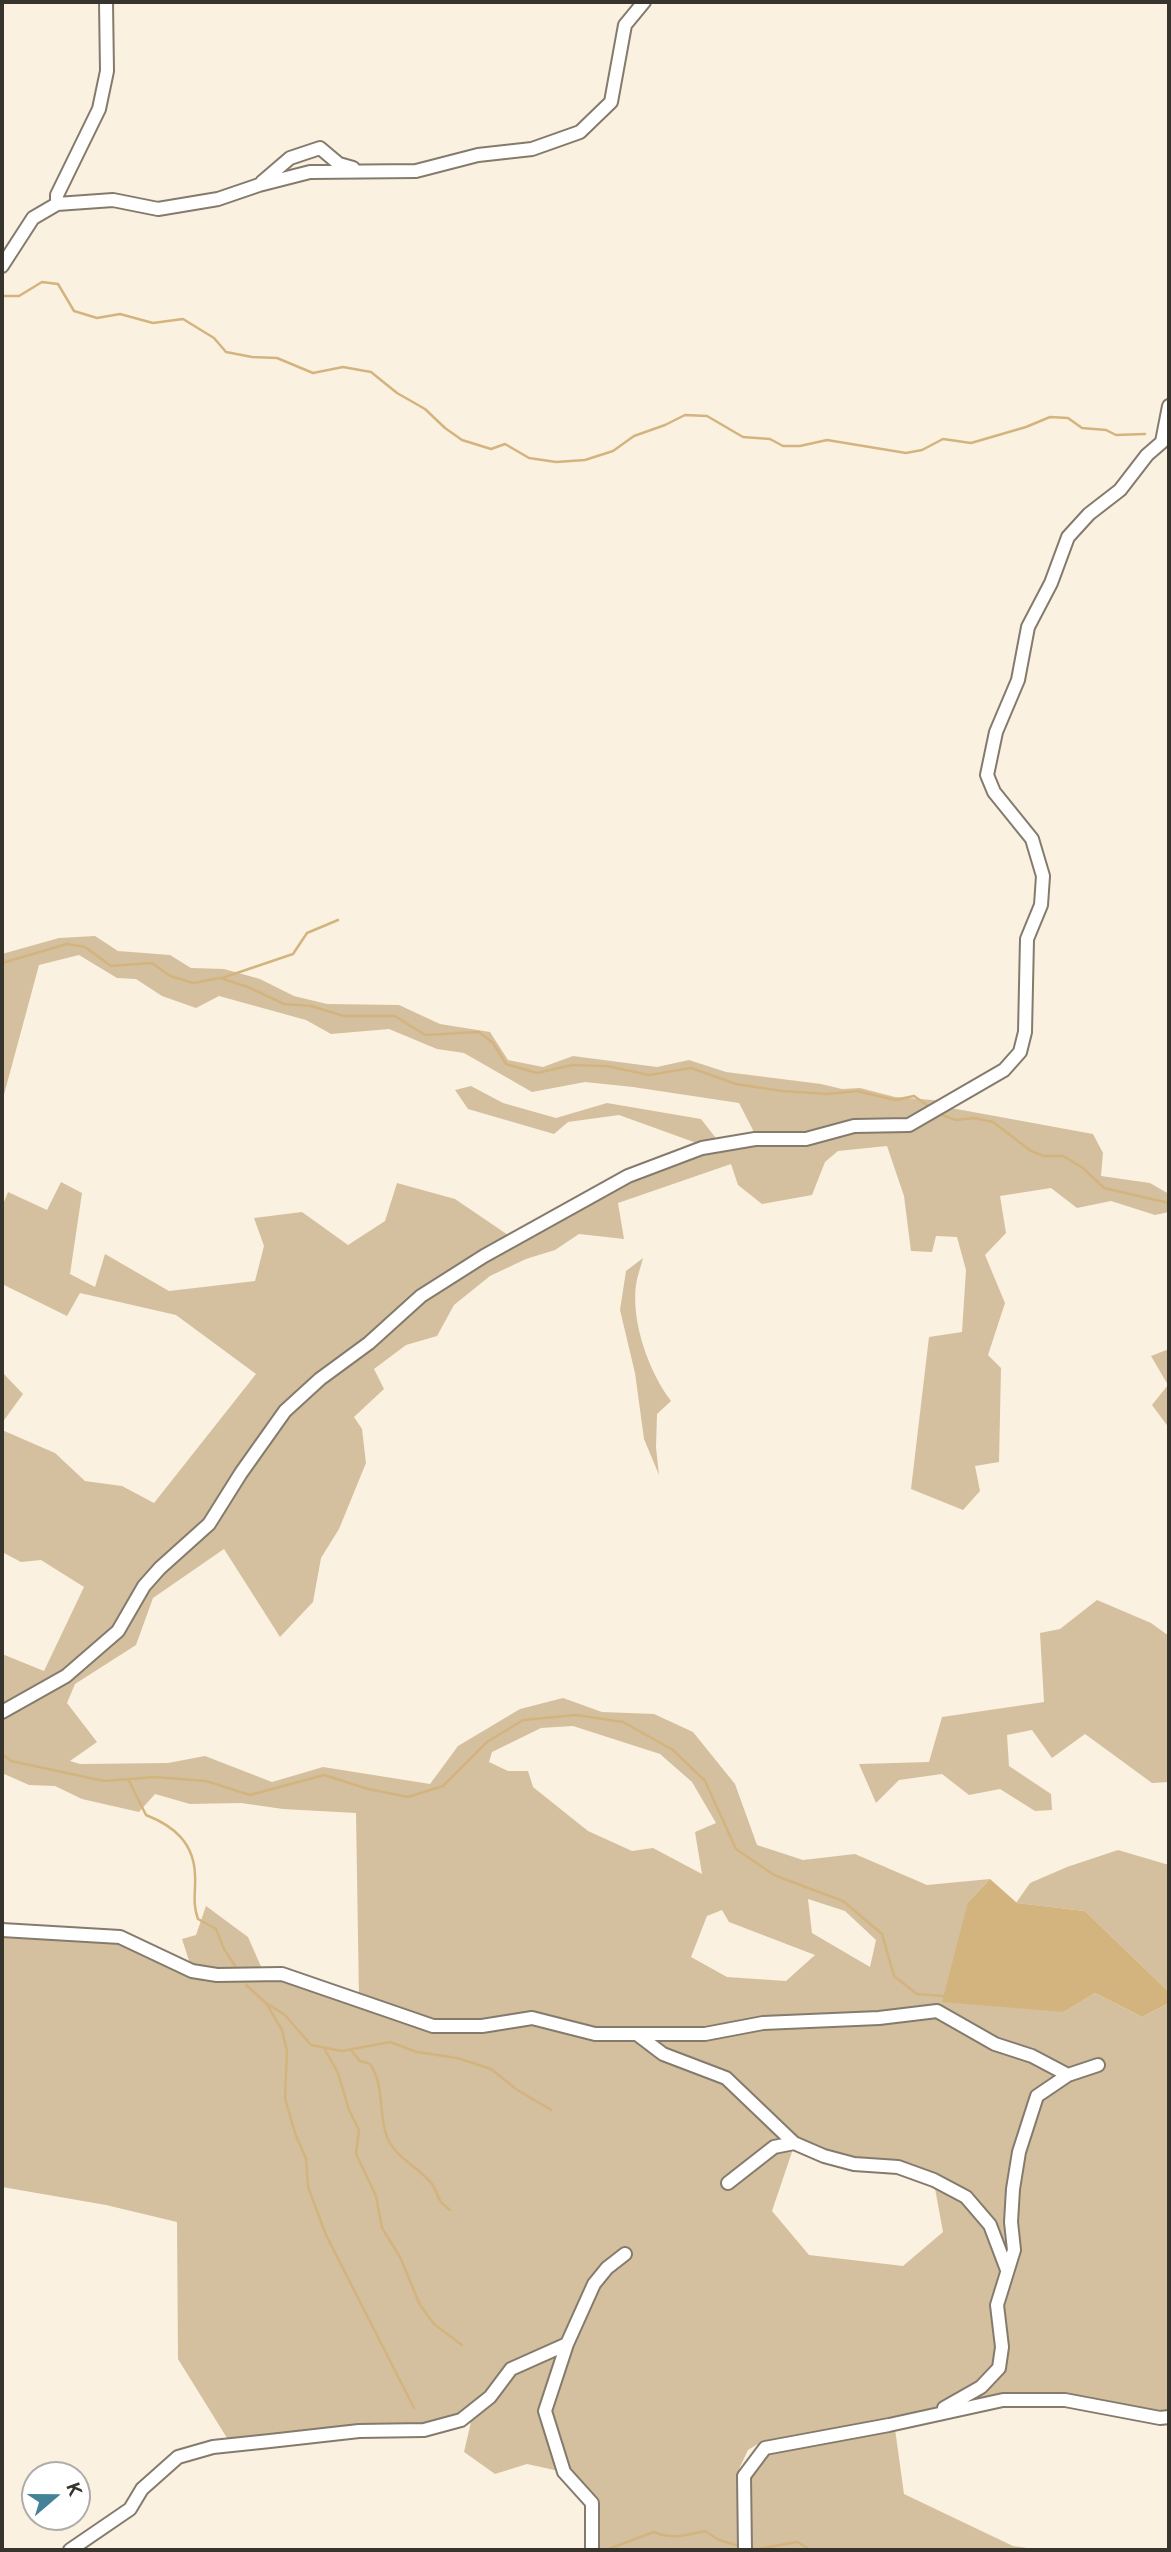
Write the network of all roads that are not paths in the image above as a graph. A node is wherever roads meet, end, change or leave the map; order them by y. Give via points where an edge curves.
1 (106, 2) edge
2 (644, 2) edge
3 (368, 172) junction
4 (259, 184) junction
5 (57, 204) junction
6 (2, 266) edge
7 (1169, 406) edge
8 (2, 1712) edge
9 (2, 1930) edge
10 (638, 2035) junction
11 (1098, 2065) dead end
12 (1068, 2075) junction
13 (794, 2143) junction
14 (728, 2183) dead end
15 (625, 2254) dead end
16 (1007, 2270) junction
17 (567, 2344) junction
18 (932, 2415) junction
19 (1169, 2417) edge
20 (70, 2550) edge
21 (592, 2550) edge
22 (745, 2550) edge

1 - 5 street via 107,71 99,109 57,195
2 - 3 street via 625,26 611,102 580,132 531,149 478,155 415,171
3 - 4 street via 310,172
3 - 4 street via 339,164 320,148 290,158
4 - 5 street via 218,199 158,209 113,200
5 - 6 street via 33,218
7 - 8 street via 1162,442 1068,537 1028,627 1018,680 996,732 987,775 994,792 1032,839 1043,876 1041,905 1027,939 1025,1032 1020,1052 1004,1070 909,1125 854,1126 806,1139 755,1139 702,1148 628,1175 421,1296 285,1411 209,1524 144,1586 118,1631 66,1676
9 - 10 street via 120,1937 192,1971 282,1974 433,2026 482,2026 532,2018 595,2034
10 - 12 street via 705,2034 763,2023 937,2011 995,2044
10 - 13 street via 663,2054 726,2078
11 - 12 street
12 - 16 street via 1037,2096 1019,2152 1011,2222 1014,2250
13 - 14 street via 774,2147
13 - 16 street via 854,2164 898,2166 966,2197 990,2225
15 - 17 street via 594,2284
16 - 18 street via 997,2305 1002,2347 999,2368 981,2387
17 - 20 street via 511,2369 490,2398 461,2420 424,2430 359,2431 213,2447 178,2457 142,2489 130,2509
17 - 21 street via 545,2411 564,2472 592,2503
18 - 19 street via 1003,2399 1065,2400
18 - 22 street via 765,2448 744,2476

